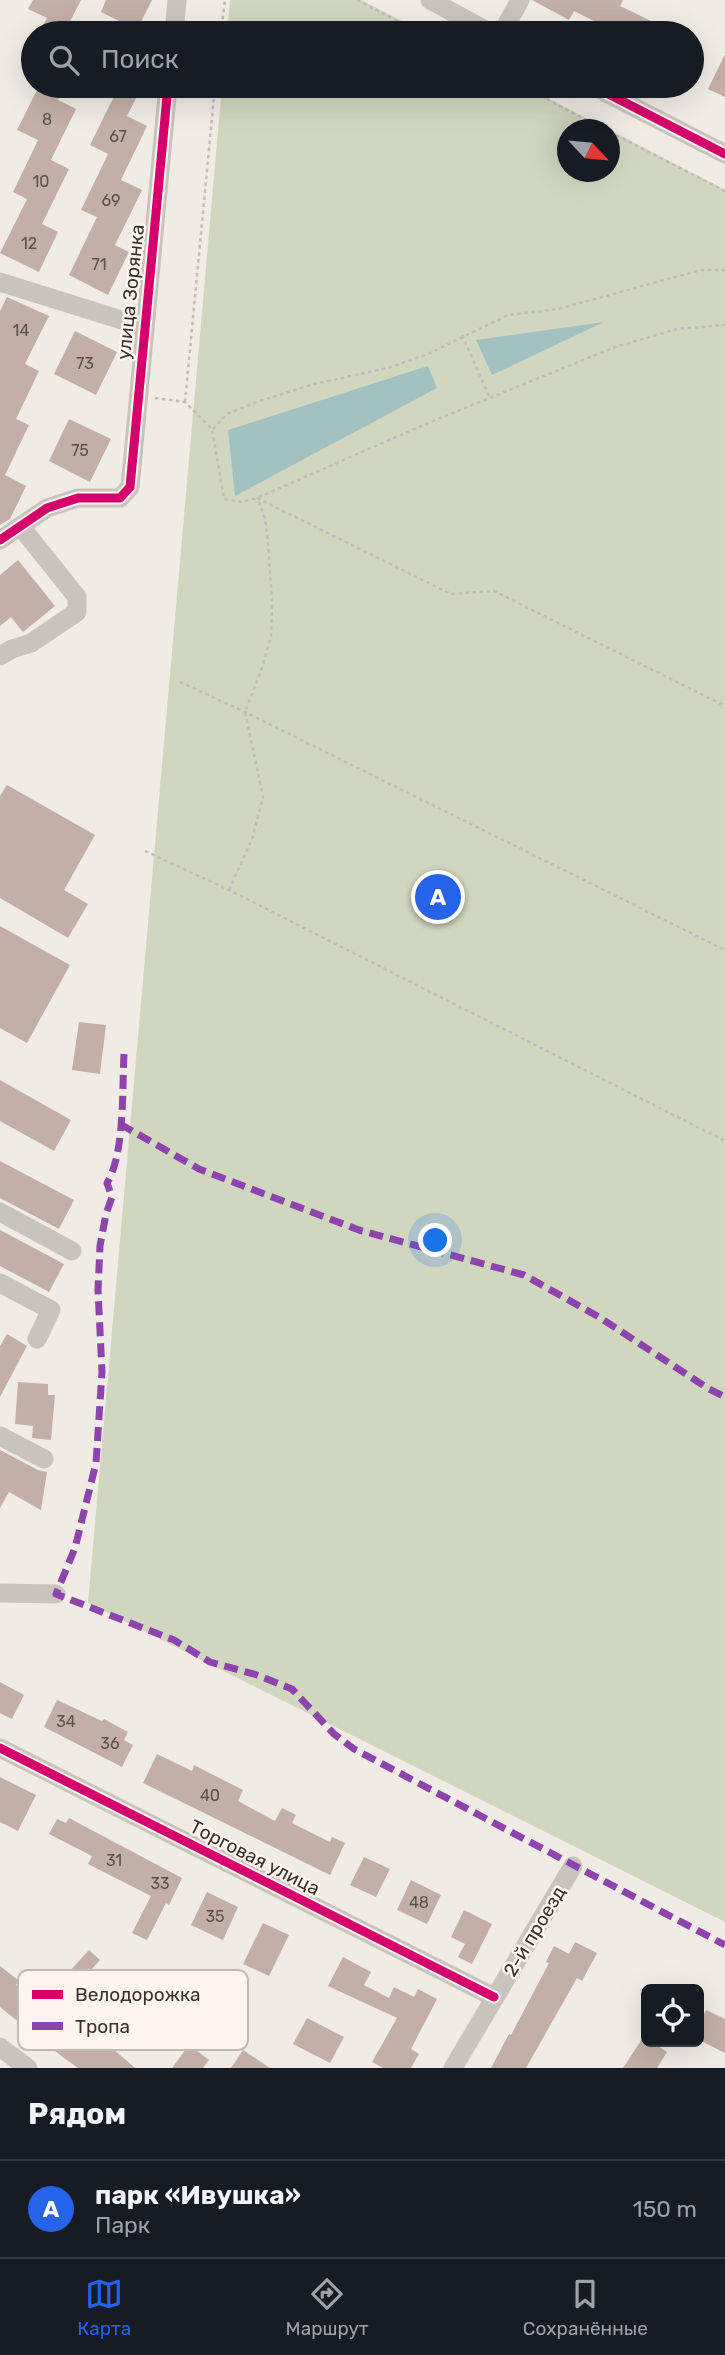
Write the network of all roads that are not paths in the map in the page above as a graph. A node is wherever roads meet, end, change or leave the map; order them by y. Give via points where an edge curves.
1 (177, 0) edge
2 (430, 0) edge
3 (520, 0) edge
4 (175, 21) edge
5 (469, 21) edge
6 (509, 21) edge
7 (167, 98) edge
8 (616, 98) edge
9 (725, 154) edge
10 (0, 282) edge
11 (144, 327) junction
12 (21, 527) junction
13 (0, 540) edge
14 (0, 656) edge
15 (0, 1212) edge
16 (72, 1251) dead end
17 (0, 1283) edge
18 (37, 1339) dead end
19 (0, 1436) edge
20 (44, 1459) dead end
21 (0, 1593) edge
22 (56, 1594) dead end
23 (0, 1748) edge
24 (573, 1866) dead end
25 (494, 1997) junction
26 (0, 2047) edge
27 (27, 2068) edge
28 (453, 2068) edge

1 - 4 street
2 - 5 street
3 - 6 street
7 - 11 street, улица Зорянка
8 - 9 street
10 - 11 street
11 - 12 street, улица Зорянка via 130,487 120,498 78,498 47,508
12 - 13 street
12 - 14 street via 77,597 77,612 31,643
15 - 16 street
17 - 18 street via 51,1310
19 - 20 street
21 - 22 street
23 - 25 street, Торговая улица
24 - 25 street, 2-й проезд
25 - 28 street, 2-й проезд
26 - 27 street

